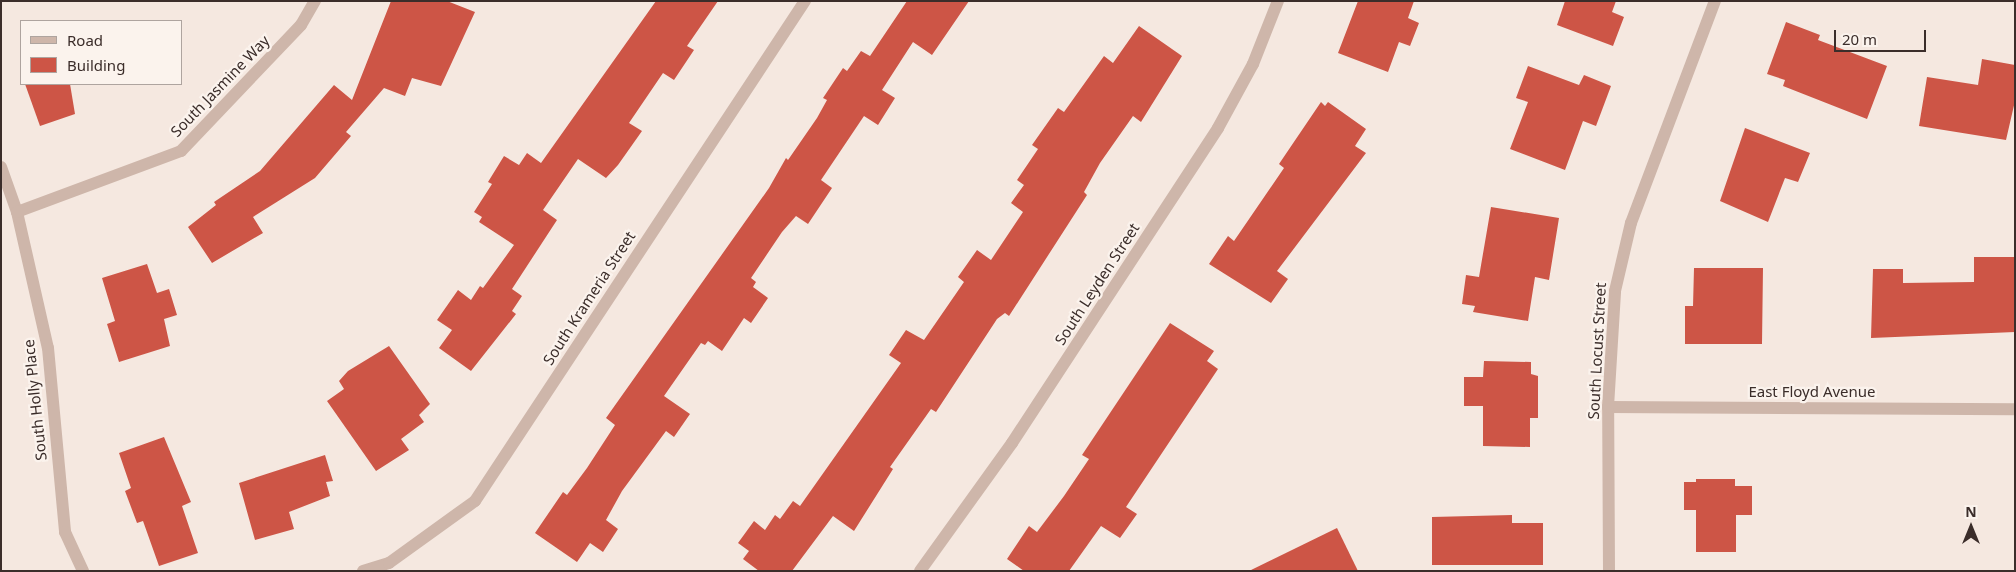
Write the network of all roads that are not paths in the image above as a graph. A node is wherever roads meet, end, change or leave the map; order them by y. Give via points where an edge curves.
1 (315, 1) edge
2 (805, 1) edge
3 (1278, 1) edge
4 (1715, 1) edge
5 (1, 168) edge
6 (17, 212) junction
7 (1608, 407) junction
8 (2015, 409) edge
9 (83, 571) edge
10 (363, 571) edge
11 (920, 571) edge
12 (1609, 571) edge

1 - 6 street, South Jasmine Way via 301,25 181,151
2 - 10 street, South Krameria Street via 475,501 390,563
3 - 11 street, South Leyden Street via 1253,64 1218,128 1012,443
4 - 7 street, South Locust Street via 1631,223 1619,268
5 - 6 street, South Holly Place
6 - 9 street, South Holly Place via 48,348 65,532
7 - 8 street, East Floyd Avenue
7 - 12 street, South Locust Street

